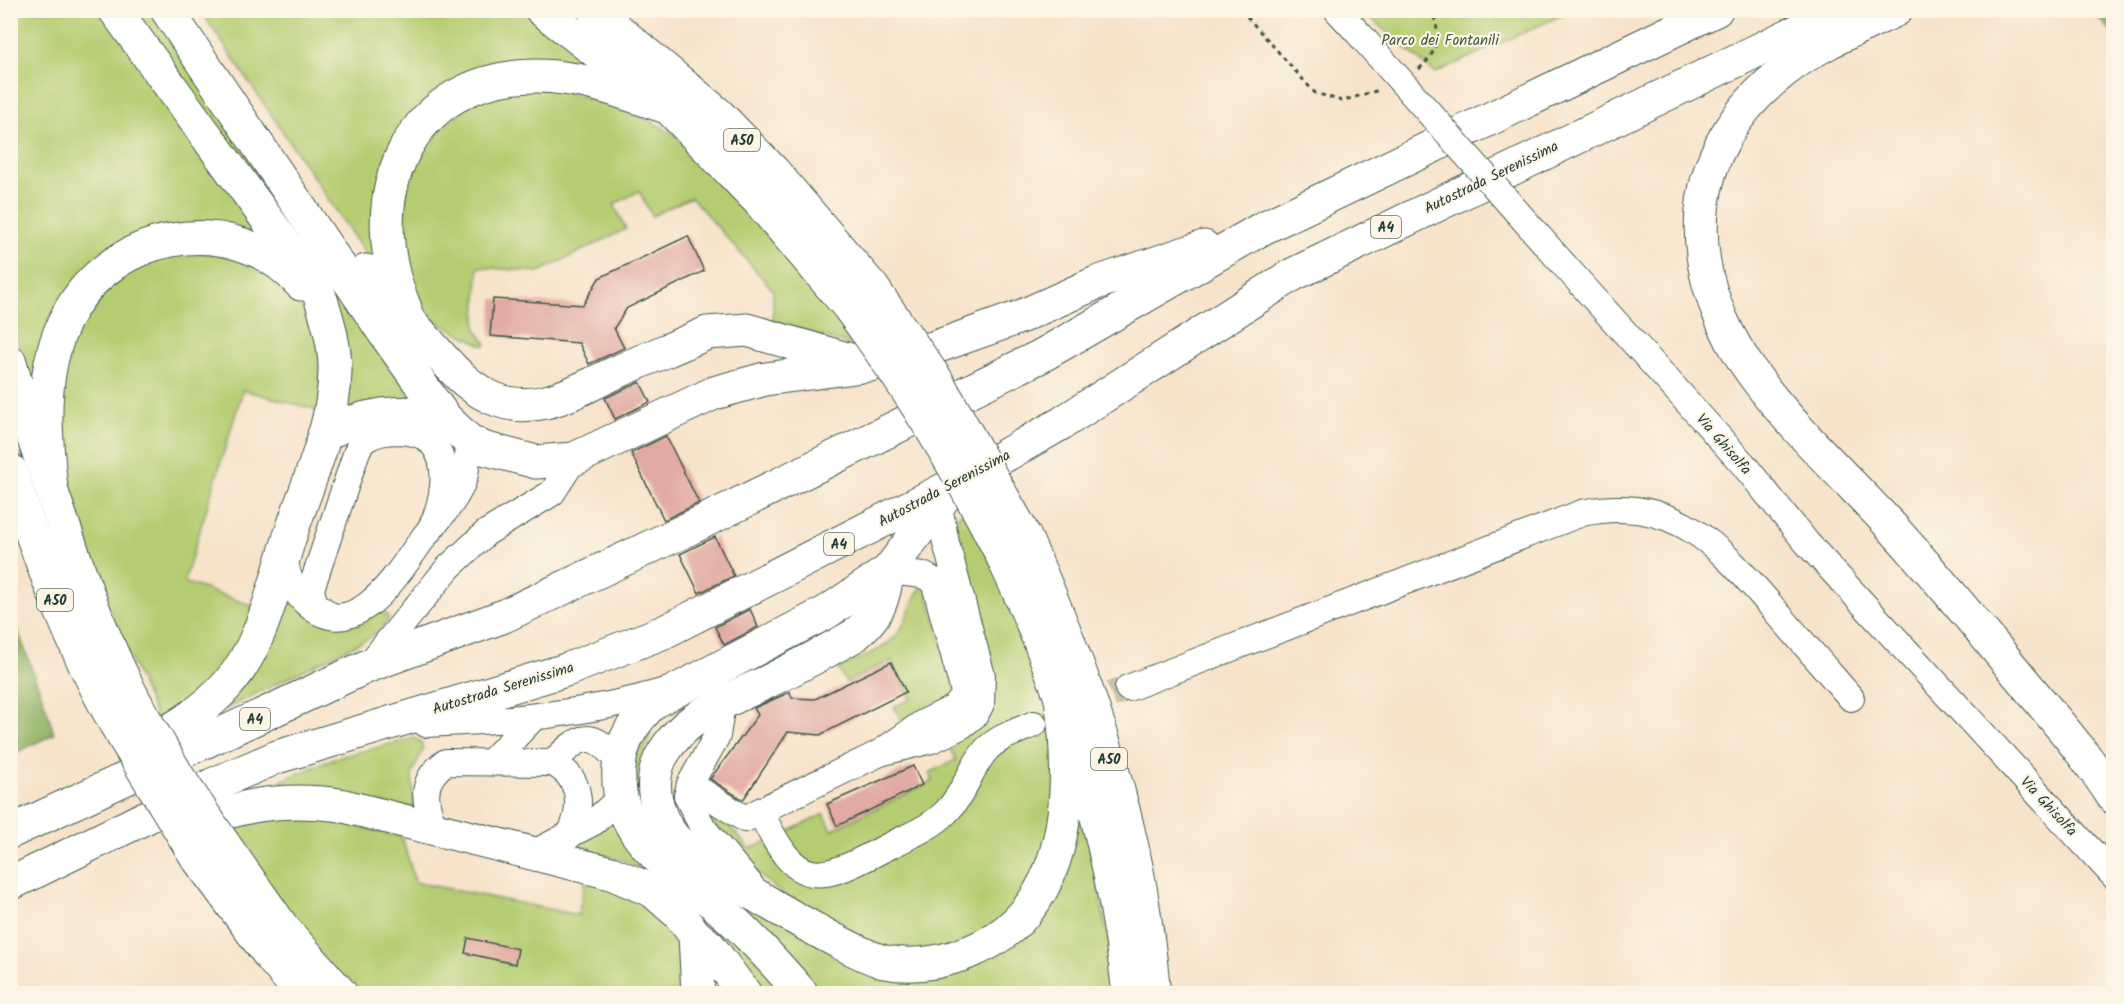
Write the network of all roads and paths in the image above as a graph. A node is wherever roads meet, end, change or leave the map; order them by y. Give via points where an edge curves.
1 (115, 10) edge
2 (167, 10) edge
3 (189, 10) edge
4 (542, 10) edge
5 (594, 10) edge
6 (1241, 10) edge
7 (1337, 10) edge
8 (1431, 10) edge
9 (1716, 10) edge
10 (1840, 10) edge
11 (1896, 10) edge
12 (1412, 72) dead end
13 (1384, 88) dead end
14 (669, 108) junction
15 (1263, 228) junction
16 (860, 297) junction
17 (326, 313) junction
18 (410, 321) junction
19 (10, 362) edge
20 (870, 365) junction
21 (456, 429) junction
22 (324, 435) junction
23 (574, 459) junction
24 (10, 470) edge
25 (51, 487) junction
26 (946, 495) junction
27 (431, 528) junction
28 (1012, 543) junction
29 (285, 549) junction
30 (888, 571) junction
31 (386, 588) junction
32 (415, 609) junction
33 (328, 614) junction
34 (368, 666) junction
35 (676, 688) junction
36 (1128, 688) tunnel mouth
37 (1061, 698) junction
38 (1851, 698) dead end
39 (722, 703) junction
40 (128, 717) junction
41 (534, 717) junction
42 (394, 721) junction
43 (426, 724) junction
44 (1034, 724) dead end
45 (880, 753) junction
46 (446, 762) junction
47 (492, 762) junction
48 (552, 764) junction
49 (620, 764) junction
50 (690, 784) junction
51 (620, 798) junction
52 (2114, 798) edge
53 (760, 811) junction
54 (10, 823) edge
55 (435, 829) junction
56 (10, 832) edge
57 (569, 836) junction
58 (210, 850) junction
59 (532, 854) junction
60 (2114, 876) edge
61 (22, 878) edge
62 (760, 895) junction
63 (695, 935) junction
64 (302, 993) edge
65 (341, 993) edge
66 (698, 993) edge
67 (745, 993) edge
68 (802, 993) edge
69 (1130, 993) edge
70 (1154, 993) edge

1 - 17 highway via 305,269
2 - 21 highway via 385,334
3 - 18 highway via 384,296
4 - 14 highway
5 - 16 highway, A50 via 718,114 774,172
6 - 13 path via 1315,93 1342,101
7 - 60 street, Via Ghisolfa, bridge via 1743,464 1807,543
8 - 12 path via 1438,35 1435,49 1421,68
9 - 15 highway, A4
10 - 26 highway, Autostrada Serenissima / A4 via 1292,274
11 - 52 highway via 1785,70 1737,117 1707,178 1700,212 1705,275 1729,336 1768,393 1965,610 2095,768
14 - 16 highway
14 - 18 highway via 586,81 536,76 476,87 435,112 403,149 394,168 387,207 386,227 395,283
15 - 20 highway via 1096,283 977,333
15 - 34 highway, A4 via 1060,346 912,420 504,616
16 - 28 highway, A50, bridge via 937,381
17 - 22 highway via 336,370
17 - 25 highway via 278,263 245,244 226,239 175,237 118,261 83,292 57,340 48,375 45,417
18 - 20 highway via 471,386 490,398 522,405 553,401 719,330 747,330
19 - 25 highway
20 - 23 highway via 765,379 714,393
21 - 22 highway via 413,412 385,414 337,427
21 - 23 highway via 483,448 536,462
21 - 27 street via 463,483
22 - 29 highway
23 - 32 street via 552,493 473,544 447,567
24 - 40 highway, A50 via 52,593 93,684
25 - 40 highway via 71,551 116,666
26 - 30 highway
26 - 42 highway, Autostrada Serenissima / A4 via 664,632 566,670
26 - 45 street via 946,543 982,676 981,704 961,726 932,740
27 - 31 street
27 - 33 street via 442,498 442,462 434,444 427,437 403,432 376,434 366,439 356,454 311,589 314,603
28 - 37 highway via 1027,609
28 - 70 highway, A50 via 1070,642 1110,762 1138,877
29 - 33 street via 286,570 294,589 308,605
29 - 54 highway via 252,646 234,676 211,701 175,728
30 - 35 highway via 827,612
30 - 39 highway via 881,607 855,635
30 - 45 street via 933,580 964,692 954,708 923,723
31 - 32 street
31 - 33 street via 359,611
32 - 34 street
34 - 56 highway, A4
35 - 41 street via 569,713
35 - 49 highway via 641,715 625,742
36 - 38 street via 1582,513 1609,508 1640,510 1674,519 1705,536 1731,560
37 - 62 highway via 1069,767 1059,844 1041,890 1028,909 995,939 976,950 946,959 908,965 884,962 839,942
37 - 69 highway via 1100,827
39 - 50 street via 717,736
39 - 62 highway via 678,732 661,758 654,783 658,810 674,838 685,848
40 - 58 highway, A50, bridge
41 - 43 street
41 - 47 street
42 - 43 street
42 - 61 highway, Autostrada Serenissima / A4 via 277,757
43 - 46 street
44 - 53 street via 986,750 954,803 940,818 843,870 811,874 796,867 782,852
45 - 53 street
46 - 47 street
46 - 55 street via 431,776 425,795
47 - 48 street
48 - 49 street via 570,745 585,738 599,741
48 - 57 street via 567,773 578,795 579,816
49 - 51 highway
50 - 53 street via 745,819
50 - 62 street via 687,796 695,816
51 - 57 street via 594,822
51 - 68 highway via 630,825 650,852 726,914
55 - 59 highway
55 - 61 highway via 340,805 276,801 240,807
57 - 59 street
58 - 64 highway, A50 via 270,956
58 - 65 highway
59 - 63 highway via 612,873 653,891
63 - 66 highway
63 - 67 highway via 709,946

